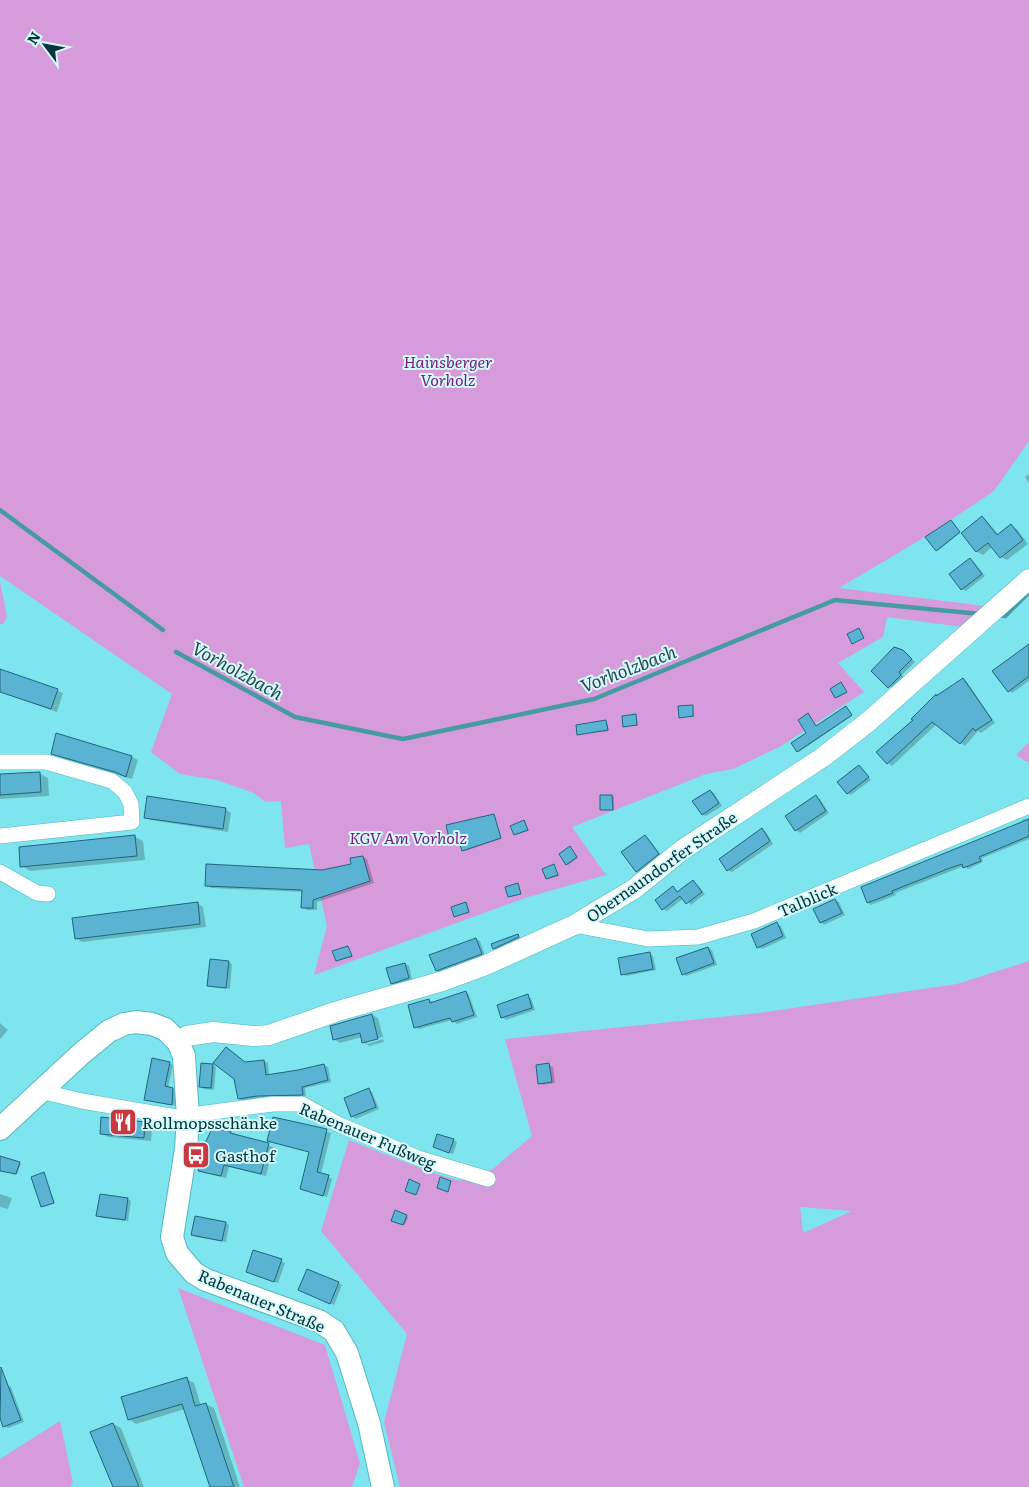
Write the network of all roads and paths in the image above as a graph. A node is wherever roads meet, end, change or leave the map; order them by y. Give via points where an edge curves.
1 (1029, 579) edge
2 (0, 762) edge
3 (1029, 806) edge
4 (0, 836) edge
5 (0, 872) edge
6 (48, 894) dead end
7 (574, 925) junction
8 (178, 1042) junction
9 (40, 1091) junction
10 (188, 1117) junction
11 (0, 1129) edge
12 (488, 1179) dead end
13 (383, 1487) edge

1 - 7 street, Obernaundorfer Straße via 868,722 823,757 682,850 634,889
2 - 4 street via 46,762 112,781 125,792 131,804 132,822
3 - 7 street, Talblick via 754,921 698,937 648,939
5 - 6 street via 37,893
7 - 8 street, Obernaundorfer Straße via 452,978 269,1035 212,1032 187,1036
8 - 9 main road via 165,1029 152,1024 124,1024 98,1039
8 - 10 main road, Rabenauer Straße via 184,1056
9 - 10 street, Rabenauer Fußweg via 82,1101
9 - 11 main road
10 - 12 street, Rabenauer Fußweg via 273,1104 302,1104 340,1125 418,1158
10 - 13 main road, Rabenauer Straße via 172,1237 177,1253 194,1273 206,1280 319,1321 334,1331 347,1353 369,1423

